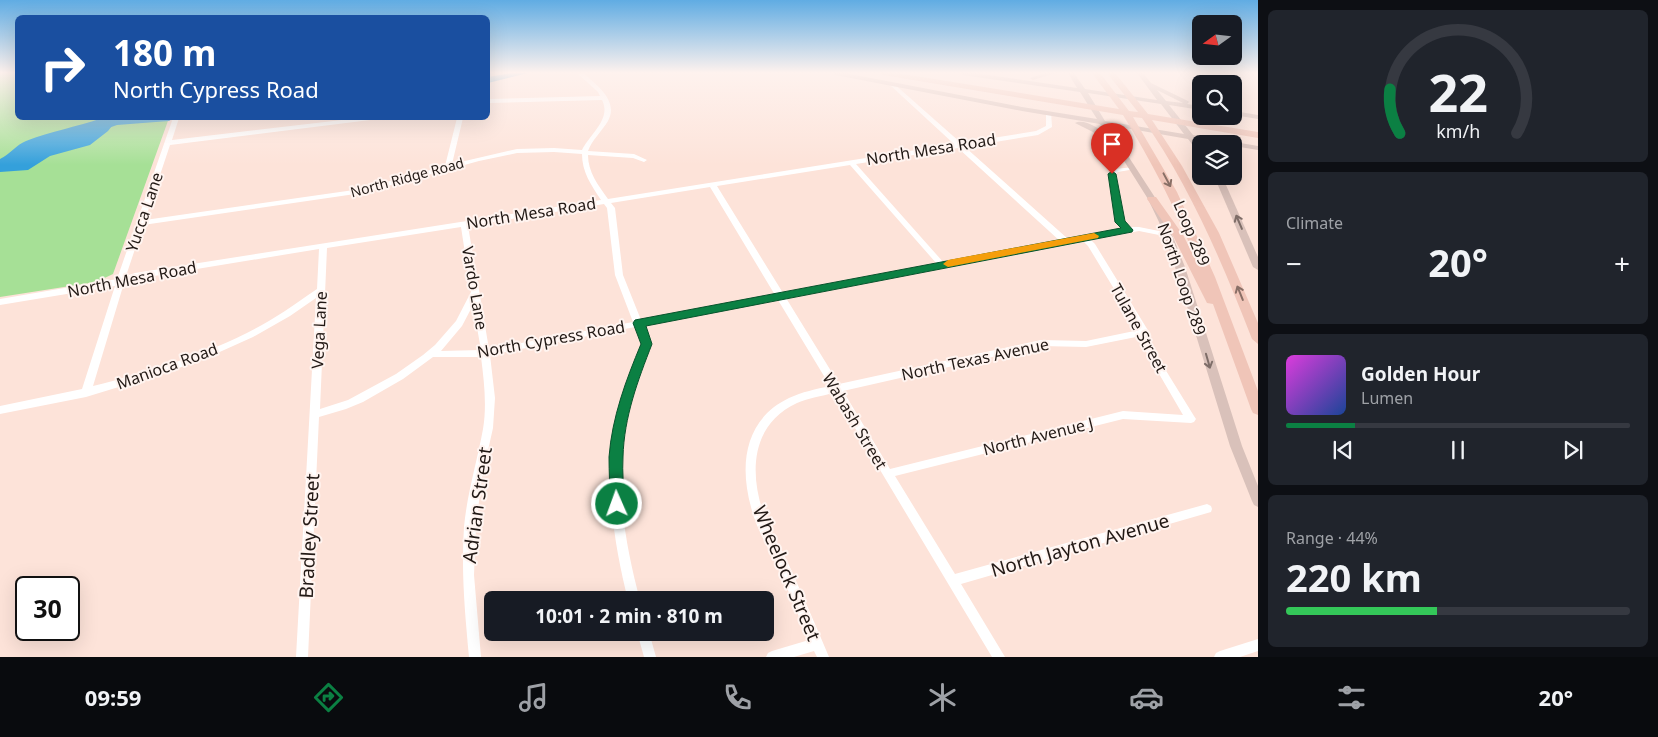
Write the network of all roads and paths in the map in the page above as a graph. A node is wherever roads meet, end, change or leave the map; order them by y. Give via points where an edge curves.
1 (607, 104) edge
2 (914, 104) edge
3 (998, 104) edge
4 (1068, 104) edge
5 (1092, 104) edge
6 (1105, 104) edge
7 (1119, 104) edge
8 (1136, 104) edge
9 (1158, 104) edge
10 (1165, 105) junction
11 (1192, 106) edge
12 (1049, 113) junction
13 (1242, 114) edge
14 (1258, 117) edge
15 (175, 120) edge
16 (354, 120) edge
17 (460, 120) edge
18 (1102, 120) junction
19 (1258, 128) edge
20 (1258, 135) edge
21 (1191, 138) junction
22 (167, 144) junction
23 (960, 145) junction
24 (1258, 149) edge
25 (1242, 152) edge
26 (584, 153) junction
27 (1124, 154) junction
28 (644, 160) dead end
29 (851, 162) junction
30 (448, 167) junction
31 (1133, 168) junction
32 (712, 184) junction
33 (1222, 185) edge
34 (1152, 199) junction
35 (607, 201) junction
36 (140, 223) junction
37 (464, 224) junction
38 (1128, 230) junction
39 (1168, 234) junction
40 (1084, 238) junction
41 (1066, 242) junction
42 (323, 246) junction
43 (1254, 251) edge
44 (942, 265) junction
45 (1258, 267) edge
46 (120, 282) junction
47 (321, 290) junction
48 (475, 293) junction
49 (780, 296) junction
50 (0, 302) edge
51 (639, 323) junction
52 (1145, 332) junction
53 (1258, 339) edge
54 (486, 352) junction
55 (434, 354) junction
56 (1241, 365) junction
57 (835, 389) junction
58 (86, 393) junction
59 (1258, 409) edge
60 (0, 410) edge
61 (315, 414) junction
62 (1190, 419) joint
63 (887, 474) junction
64 (1258, 500) edge
65 (1207, 509) dead end
66 (952, 581) junction
67 (632, 591) edge
68 (646, 641) edge
69 (818, 644) junction
70 (1258, 645) edge
71 (302, 657) edge
72 (475, 657) edge
73 (650, 657) edge
74 (772, 657) edge
75 (823, 657) edge
76 (998, 657) edge
77 (1220, 657) edge

1 - 26 street via 606,119
2 - 23 street
3 - 12 main road
4 - 20 highway
5 - 18 main road, North Loop 289
6 - 19 highway
7 -> 56 highway, Loop 289 via 1160,165 1188,222
53 -> 8 highway, Loop 289 via 1213,231 1162,139
9 - 10 main road
10 - 11 main road
10 - 21 main road
12 - 18 main road
12 - 23 street, North Mesa Road via 1049,127 1042,132
12 - 27 main road via 1096,130
13 - 14 main road
15 - 22 street, Yucca Lane
16 - 22 street
17 - 30 street
18 - 21 main road
18 - 27 main road, North Loop 289
21 - 24 main road
22 - 36 street, Yucca Lane
23 - 29 street, North Mesa Road
23 - 41 street
24 - 25 main road
26 - 28 street, North Ridge Road via 634,156
26 - 30 street, North Ridge Road via 517,151
26 - 35 street via 588,174
27 - 31 main road, North Loop 289
29 - 32 street, North Mesa Road
29 - 44 street
30 - 36 street, North Ridge Road via 362,191
31 - 34 main road, North Loop 289
31 - 38 street via 1116,170 1112,174 1120,222
32 - 35 street, North Mesa Road
32 - 49 street, Wabash Street
43 -> 33 main road
34 - 39 main road, North Loop 289
34 - 56 highway via 1178,235
35 - 37 street, North Mesa Road
35 - 51 street via 613,213 619,274
36 - 46 street, Yucca Lane
37 - 42 street, North Mesa Road
37 - 48 street, Vardo Lane
38 - 39 street, North Cypress Road
38 - 40 street, North Cypress Road
39 -> 64 main road, North Loop 289 via 1236,446
40 - 41 street, North Cypress Road
40 - 52 street, Tulane Street via 1091,244
41 - 44 street, North Cypress Road
42 - 46 street, North Mesa Road via 135,276
42 - 47 street, Vega Lane
43 - 45 main road
44 - 49 street, North Cypress Road
46 - 50 street, North Mesa Road
46 - 58 street, Yucca Lane
47 - 58 street, Manioca Road via 284,316 241,339
47 - 61 street, Vega Lane
48 - 54 street, Vardo Lane
48 - 55 street, North Cypress Road via 459,326
49 - 51 street, North Cypress Road
49 - 57 street, Wabash Street
51 - 54 street, North Cypress Road
51 - 67 street via 646,344 621,420 616,456 619,529
52 - 57 street, North Texas Avenue via 1086,344 1041,343
52 - 62 street, Tulane Street via 1148,348
54 - 55 street, North Cypress Road
54 - 72 street, Adrian Street via 490,398 488,428 477,477 468,575
55 - 61 street, North Cypress Road via 361,399 333,411
56 - 59 highway, Loop 289
57 - 63 street, Wabash Street
57 - 69 street, Wheelock Street via 791,400 775,410 760,427 752,447 750,478 756,508
58 - 60 street, Manioca Road
61 - 71 street, Bradley Street
62 - 63 street, North Avenue J via 1123,415
63 - 66 street, Wabash Street
65 - 66 street, North Jayton Avenue
66 - 76 street, Wabash Street
68 - 73 street
69 - 74 street
69 - 75 street, Wheelock Street
70 - 77 street

